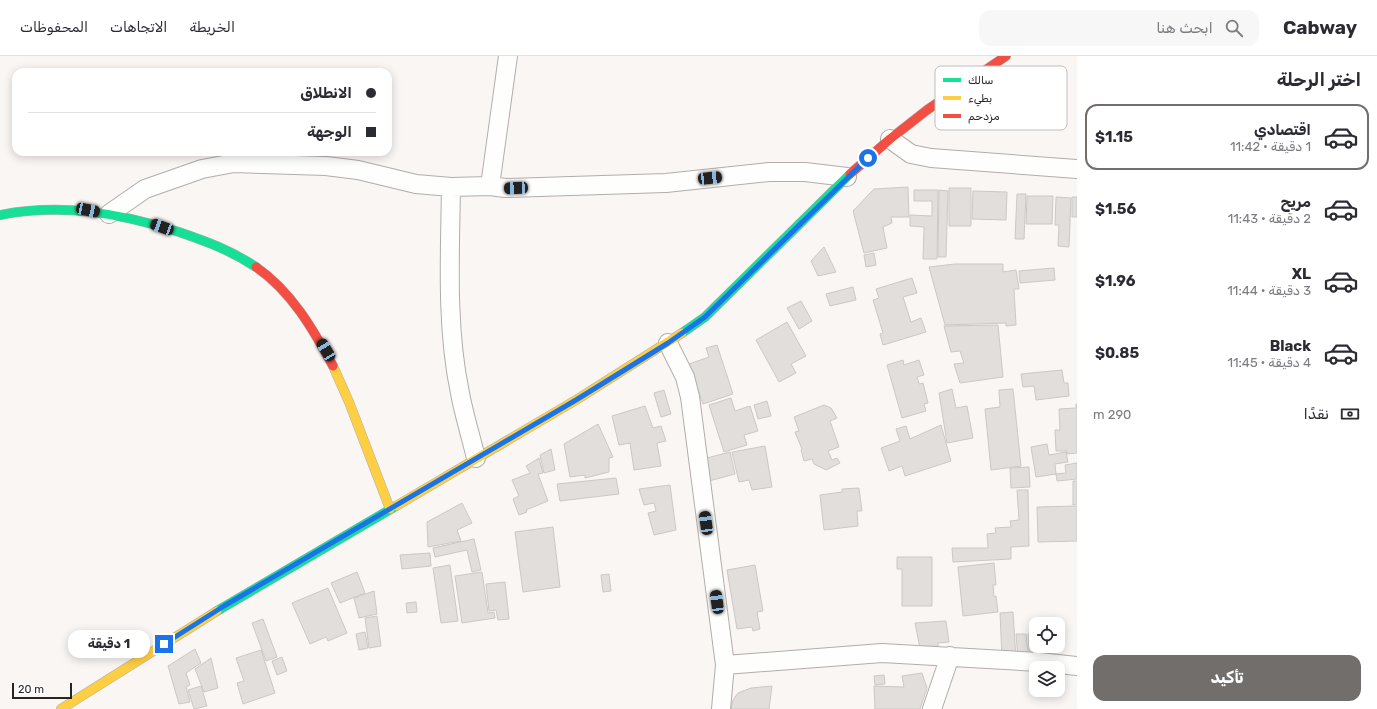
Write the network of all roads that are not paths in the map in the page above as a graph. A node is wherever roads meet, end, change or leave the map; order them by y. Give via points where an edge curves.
1 (508, 56) edge
2 (1006, 56) edge
3 (991, 66) edge
4 (935, 105) edge
5 (890, 139) junction
6 (1077, 169) edge
7 (847, 177) junction
8 (490, 186) junction
9 (451, 187) junction
10 (109, 214) junction
11 (0, 215) edge
12 (668, 343) junction
13 (476, 458) junction
14 (390, 509) junction
15 (950, 656) junction
16 (726, 665) junction
17 (1077, 666) edge
18 (61, 709) edge
19 (721, 709) edge
20 (932, 709) edge

1 - 8 street
2 - 3 street
4 - 5 street
5 - 6 street via 911,154 931,158
5 - 7 street
7 - 8 street via 805,172 769,172 666,183 505,188
7 - 12 street via 705,317
8 - 9 street
9 - 10 street via 416,184 358,170 326,166 234,163 202,169 145,190
9 - 13 street via 449,281 454,348 460,393
10 - 11 street via 88,210 18,211
10 - 14 street via 148,222 234,252 256,266 283,291 304,314 333,362
12 - 13 street
12 - 16 street via 685,377 690,397
13 - 14 street
14 - 18 street via 224,606
15 - 16 street via 882,652
15 - 17 street
15 - 20 street
16 - 19 street

